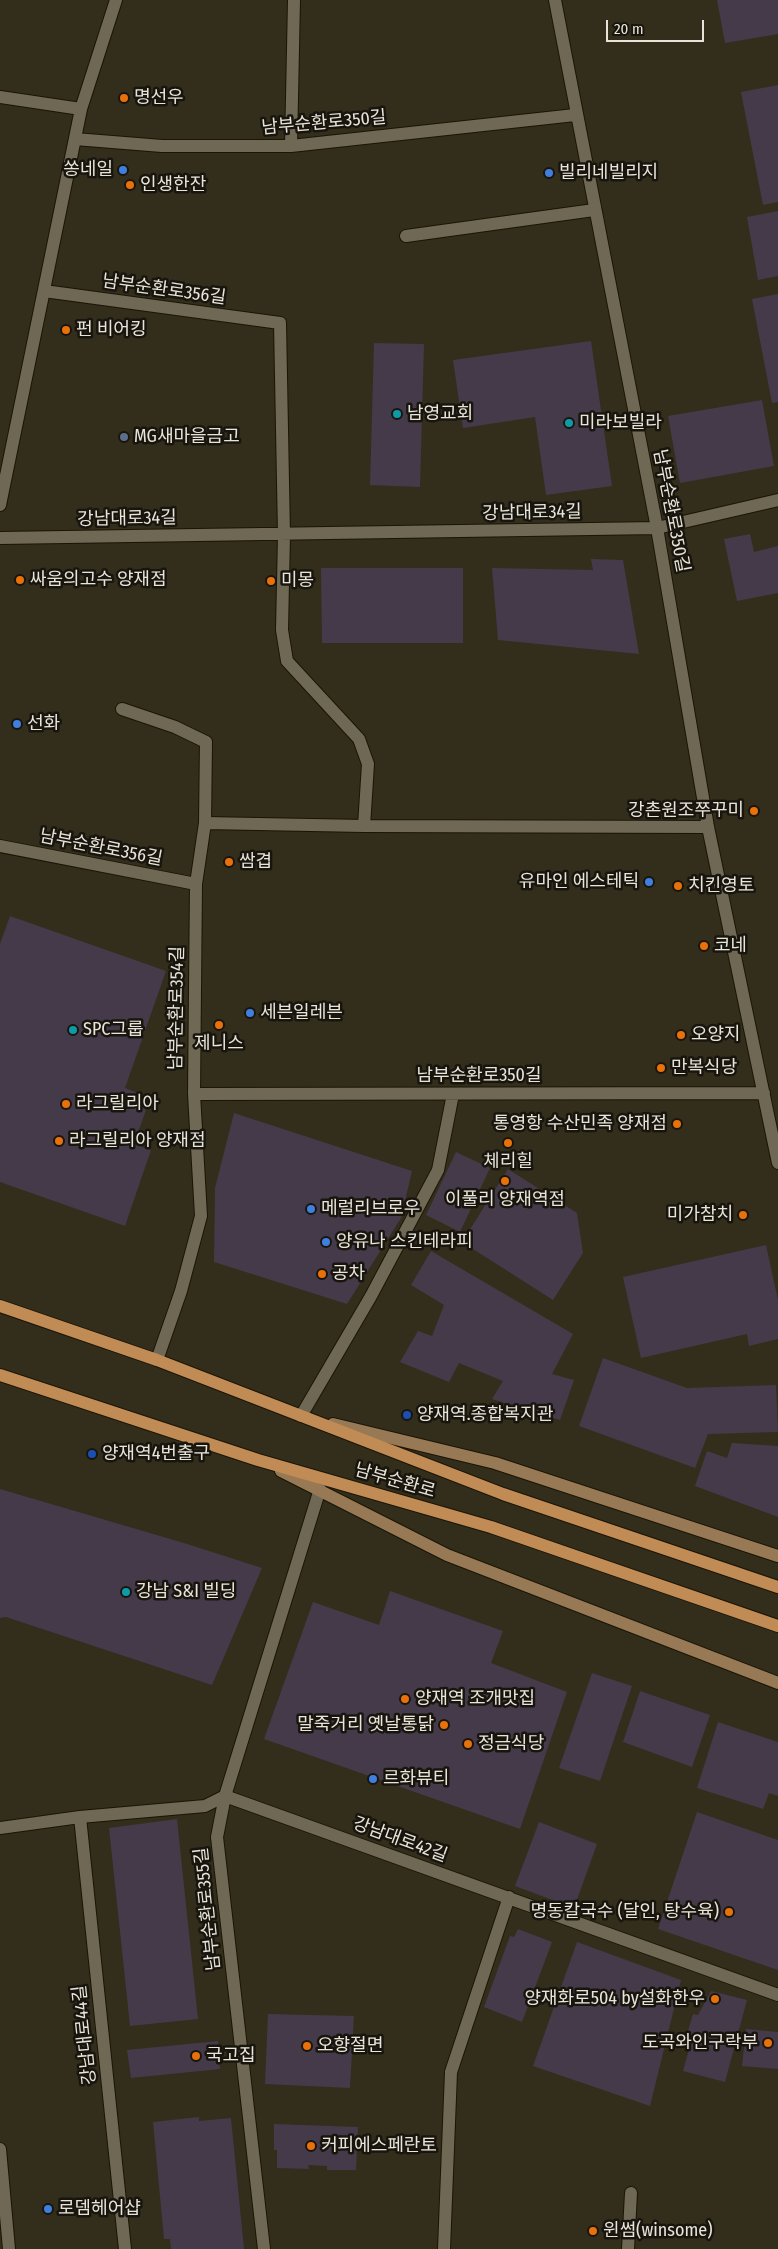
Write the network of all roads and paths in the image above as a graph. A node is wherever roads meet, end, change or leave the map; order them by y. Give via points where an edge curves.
1 (116, 0) edge
2 (294, 0) edge
3 (555, 0) edge
4 (0, 97) edge
5 (81, 109) junction
6 (575, 115) junction
7 (75, 139) junction
8 (291, 146) junction
9 (594, 210) junction
10 (406, 236) dead end
11 (44, 291) junction
12 (778, 500) edge
13 (0, 506) edge
14 (657, 528) junction
15 (284, 535) junction
16 (0, 538) edge
17 (122, 709) dead end
18 (204, 823) junction
19 (364, 826) junction
20 (708, 827) junction
21 (0, 846) edge
22 (196, 884) junction
23 (764, 1093) junction
24 (194, 1094) junction
25 (453, 1094) junction
26 (778, 1163) edge
27 (0, 1306) edge
28 (157, 1360) junction
29 (0, 1375) edge
30 (301, 1416) junction
31 (258, 1460) junction
32 (320, 1489) junction
33 (778, 1556) edge
34 (778, 1587) edge
35 (778, 1626) edge
36 (778, 1683) edge
37 (225, 1796) junction
38 (80, 1817) junction
39 (0, 1828) edge
40 (509, 1897) junction
41 (778, 1995) edge
42 (0, 2149) edge
43 (631, 2193) dead end
44 (9, 2249) edge
45 (125, 2249) edge
46 (264, 2249) edge
47 (444, 2249) edge
48 (628, 2249) edge

1 - 5 street
2 - 8 street
3 - 6 street, 남부순환로350길
4 - 5 street
5 - 7 street
6 - 8 street, 남부순환로350길
6 - 9 street, 남부순환로350길
7 - 8 street, 남부순환로350길 via 162,146
7 - 11 street
9 - 10 street
9 - 14 street, 남부순환로350길
11 - 13 street
11 - 15 street, 남부순환로356길 via 280,323
12 - 14 street, 강남대로34길
14 - 15 street, 강남대로34길
14 - 20 street, 남부순환로350길
15 - 16 street, 강남대로34길
15 - 19 street via 282,630 287,661 360,739 368,764
17 - 18 street, 남부순환로354길 via 175,727 206,742
18 - 19 street
18 - 22 street, 남부순환로354길
19 - 20 street
20 - 23 street, 남부순환로350길
21 - 22 street, 남부순환로356길
22 - 24 street, 남부순환로354길
23 - 25 street, 남부순환로350길
23 - 26 street, 남부순환로350길
24 - 25 street, 남부순환로350길
24 - 28 street, 남부순환로354길 via 201,1216 181,1291
25 - 30 street via 438,1170 371,1296
27 - 28 main road, 남부순환로
28 - 30 main road, 남부순환로
29 - 31 main road, 남부순환로
30 - 33 main road via 495,1462
30 - 34 main road, 남부순환로 via 503,1494
31 - 32 main road
31 - 35 main road, 남부순환로 via 492,1528
32 - 36 main road via 447,1555
32 - 37 street, 남부순환로355길
37 - 38 street via 205,1806
37 - 40 street, 강남대로42길
37 - 46 street, 남부순환로355길 via 217,1837
38 - 39 street
38 - 45 street, 강남대로44길
40 - 41 street, 강남대로42길
40 - 47 street via 452,2072
42 - 44 street
43 - 48 street

